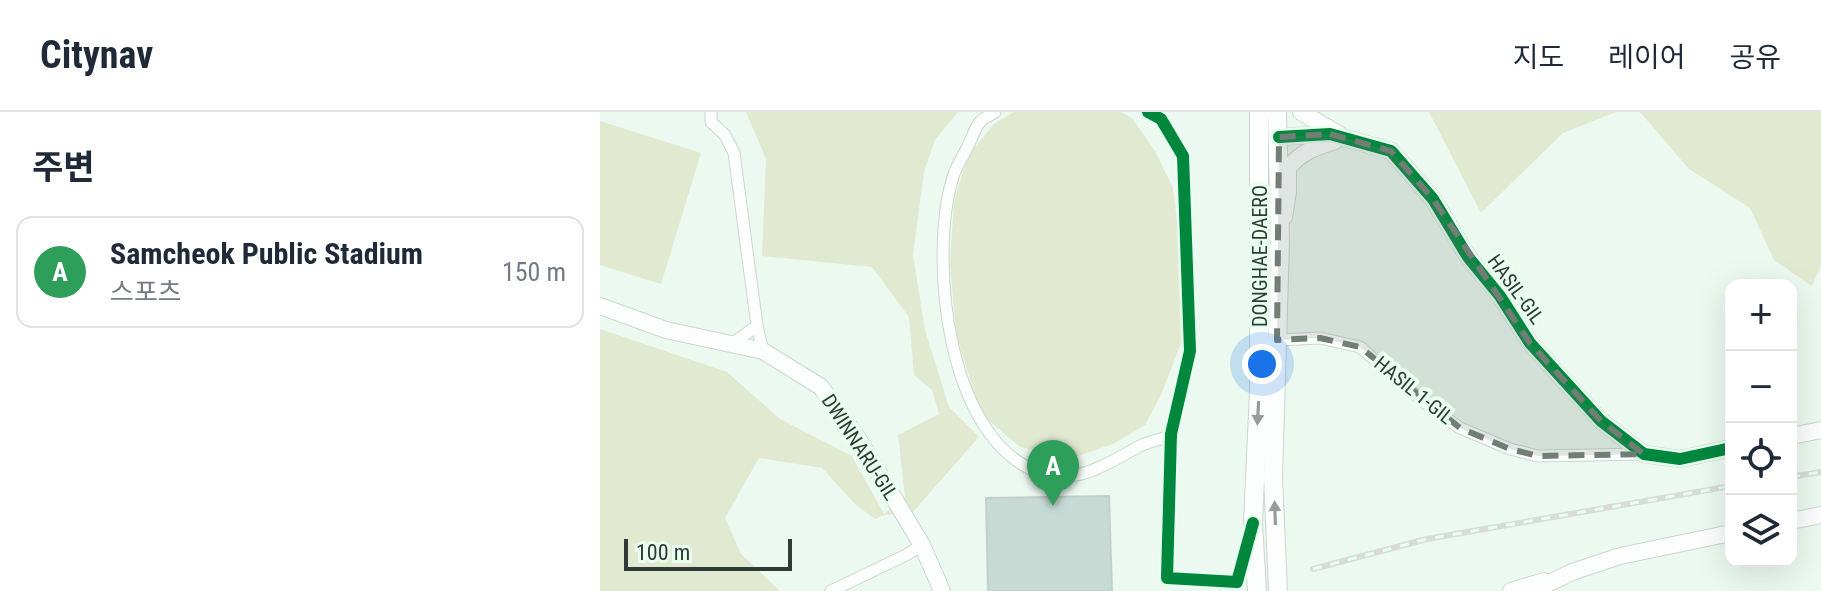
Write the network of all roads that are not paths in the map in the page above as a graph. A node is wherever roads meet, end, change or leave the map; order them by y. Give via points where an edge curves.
1 (711, 112) edge
2 (995, 112) edge
3 (1148, 112) edge
4 (1259, 112) edge
5 (1277, 112) edge
6 (1301, 112) edge
7 (1270, 138) junction
8 (1345, 138) junction
9 (1280, 242) junction
10 (600, 306) edge
11 (757, 326) junction
12 (1277, 340) junction
13 (733, 343) junction
14 (763, 351) junction
15 (1821, 430) edge
16 (1797, 435) edge
17 (1171, 436) junction
18 (1725, 449) edge
19 (1644, 454) junction
20 (1821, 515) edge
21 (1797, 520) edge
22 (1253, 523) junction
23 (1725, 534) edge
24 (922, 545) junction
25 (1572, 572) junction
26 (1237, 587) edge
27 (831, 591) edge
28 (942, 591) edge
29 (1257, 591) edge
30 (1278, 591) edge
31 (1511, 591) edge
32 (1533, 591) edge
33 (1548, 591) edge

1 - 11 street via 711,122 734,153
2 - 17 street via 980,122 953,176 943,228 948,329 958,371 978,413 993,438 1018,461 1047,475 1083,474
3 - 17 street via 1161,119 1183,156 1190,351
4 - 7 main road, DONGHAE-DAERO
5 - 7 main road, DONGHAE-DAERO
6 - 8 street
7 - 8 street, HASIL-GIL
7 - 9 main road, DONGHAE-DAERO
7 -> 22 main road, DONGHAE-DAERO
8 - 9 street via 1315,147 1288,168
8 - 19 street, HASIL-GIL via 1391,151 1433,199 1530,343 1601,421
9 - 12 main road, DONGHAE-DAERO
10 - 13 street, DWINNARU-GIL via 666,330
11 - 13 street
11 - 14 street
12 - 19 street, HASIL 1-GIL via 1320,338 1360,347 1460,428 1510,449 1538,456
30 -> 12 main road, DONGHAE-DAERO via 1273,477
13 - 14 street, DWINNARU-GIL
14 - 24 street, DWINNARU-GIL via 821,387
15 - 16 street
17 - 26 street via 1167,578
18 - 19 street via 1680,459
20 - 21 street
22 - 26 street
22 - 29 main road, DONGHAE-DAERO
23 - 25 street via 1620,556
24 - 27 street
24 - 28 street, DWINNARU-GIL
25 - 31 street
25 - 32 street
25 - 33 street

